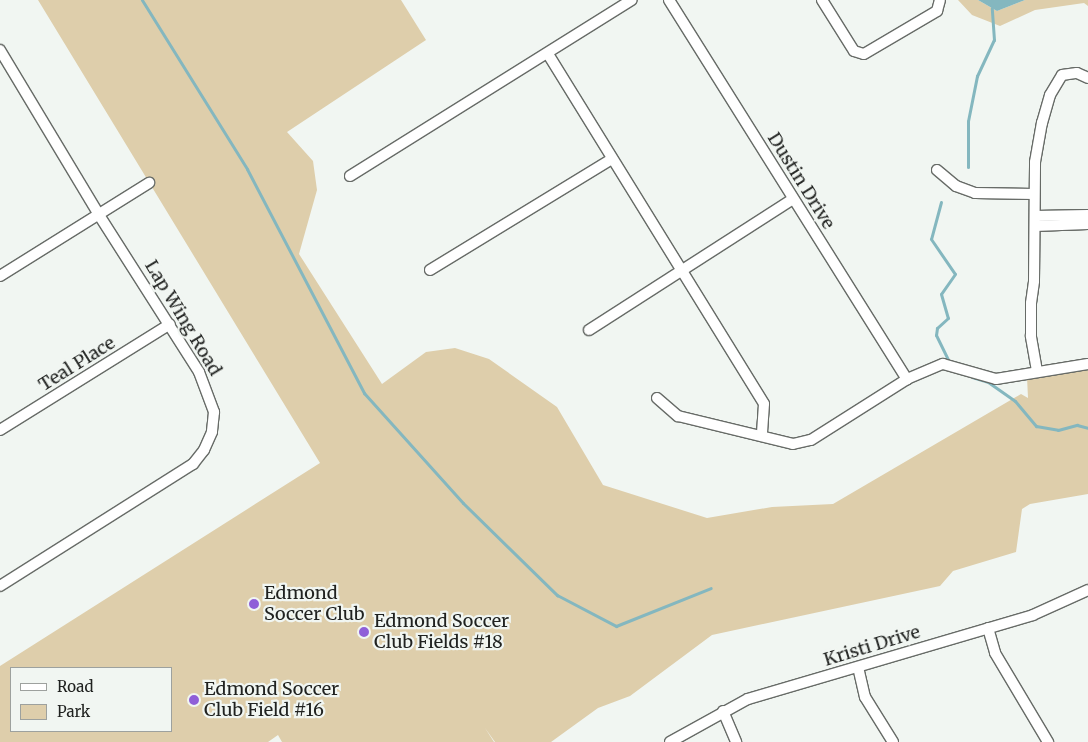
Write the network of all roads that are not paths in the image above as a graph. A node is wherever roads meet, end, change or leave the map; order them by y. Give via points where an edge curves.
1 (632, 0) edge
2 (669, 0) edge
3 (822, 0) edge
4 (940, 0) edge
5 (0, 50) edge
6 (548, 54) junction
7 (1088, 78) edge
8 (612, 159) junction
9 (937, 170) dead end
10 (350, 176) dead end
11 (149, 183) dead end
12 (1034, 194) junction
13 (793, 199) junction
14 (99, 214) junction
15 (1088, 215) edge
16 (1035, 221) junction
17 (1088, 224) edge
18 (430, 270) dead end
19 (682, 271) junction
20 (0, 276) edge
21 (170, 324) junction
22 (589, 330) dead end
23 (1088, 364) edge
24 (1036, 371) junction
25 (907, 380) junction
26 (656, 398) dead end
27 (0, 430) edge
28 (762, 436) junction
29 (0, 586) edge
30 (1088, 590) edge
31 (988, 628) junction
32 (858, 667) junction
33 (722, 712) junction
34 (670, 742) edge
35 (736, 742) edge
36 (893, 742) edge
37 (1048, 742) edge

1 - 6 street
2 - 13 street, Dustin Drive
3 - 4 street via 854,51 864,54 937,10
5 - 14 street, Lap Wing Road
6 - 8 street
6 - 10 street
7 - 12 street via 1077,72 1062,75 1050,95 1039,139
8 - 18 street
8 - 19 street
9 - 12 street via 956,186 975,193
11 - 14 street
12 - 16 street
13 - 19 street
13 - 25 street, Dustin Drive
14 - 20 street
14 - 21 street, Lap Wing Road
15 - 16 street
16 - 17 street
16 - 24 street via 1031,336
19 - 22 street
19 - 28 street via 764,404
21 - 27 street, Teal Place
21 - 29 street, Lap Wing Road via 209,393 214,412 212,432 204,450 193,464
23 - 24 street via 1076,369
24 - 25 street via 996,379 943,364
25 - 28 street via 811,440 793,444
26 - 28 street via 678,416
30 - 31 street, Kristi Drive via 1033,615
31 - 32 street, Kristi Drive
31 - 37 street via 994,653
32 - 33 street, Kristi Drive via 748,699
32 - 36 street via 865,697
33 - 34 street, Kristi Drive
33 - 35 street

